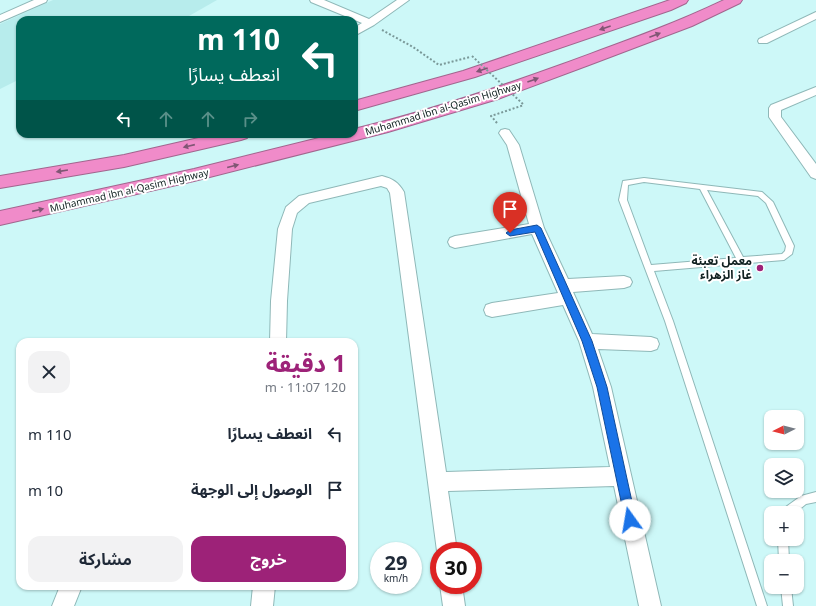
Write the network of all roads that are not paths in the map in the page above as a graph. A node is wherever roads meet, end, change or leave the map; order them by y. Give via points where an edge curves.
1 (42, 0) edge
2 (314, 0) edge
3 (404, 0) edge
4 (681, 0) edge
5 (735, 0) edge
6 (16, 2) dead end
7 (25, 8) junction
8 (353, 16) edge
9 (816, 16) edge
10 (358, 18) edge
11 (0, 19) edge
12 (370, 23) junction
13 (358, 30) edge
14 (764, 41) dead end
15 (816, 91) edge
16 (358, 105) edge
17 (505, 133) dead end
18 (358, 134) edge
19 (224, 138) edge
20 (342, 138) edge
21 (816, 174) edge
22 (0, 182) edge
23 (702, 187) junction
24 (0, 218) edge
25 (537, 228) junction
26 (455, 242) dead end
27 (741, 260) junction
28 (649, 268) junction
29 (624, 282) dead end
30 (566, 292) junction
31 (492, 310) dead end
32 (278, 338) edge
33 (587, 341) junction
34 (651, 344) dead end
35 (620, 476) junction
36 (437, 482) junction
37 (816, 497) edge
38 (796, 506) edge
39 (445, 542) edge
40 (69, 590) edge
41 (264, 590) edge
42 (452, 594) edge
43 (787, 594) edge
44 (63, 606) edge
45 (262, 606) edge
46 (454, 606) edge
47 (650, 606) edge
48 (762, 606) edge
49 (788, 606) edge

1 - 7 street
2 - 8 street
3 - 12 street
4 -> 16 highway via 469,74
18 -> 5 highway, Muhammad ibn al-Qasim Highway via 492,95 687,23
6 - 7 street
7 - 11 street
9 - 14 street
10 - 12 street
12 - 13 street
15 - 21 street via 775,108 775,117
17 - 25 street via 513,145
19 -> 22 highway via 124,161
24 -> 20 highway, Muhammad ibn al-Qasim Highway via 194,175
23 - 27 lane
23 - 27 lane via 760,194 769,202 790,246 789,252 784,258
23 - 28 lane via 644,180 625,183 623,200
25 - 26 street
25 - 30 street
27 - 28 lane
28 - 48 lane via 670,321
29 - 30 street
30 - 31 street
30 - 33 street
32 - 36 street via 285,229 291,211 304,199 316,196 382,181 392,186 397,192
33 - 34 street
33 - 35 street via 602,387
35 - 36 street
35 - 47 street
36 - 39 street
37 - 38 lane via 804,499
40 - 44 street
41 - 45 street
42 - 46 street
43 - 49 lane

